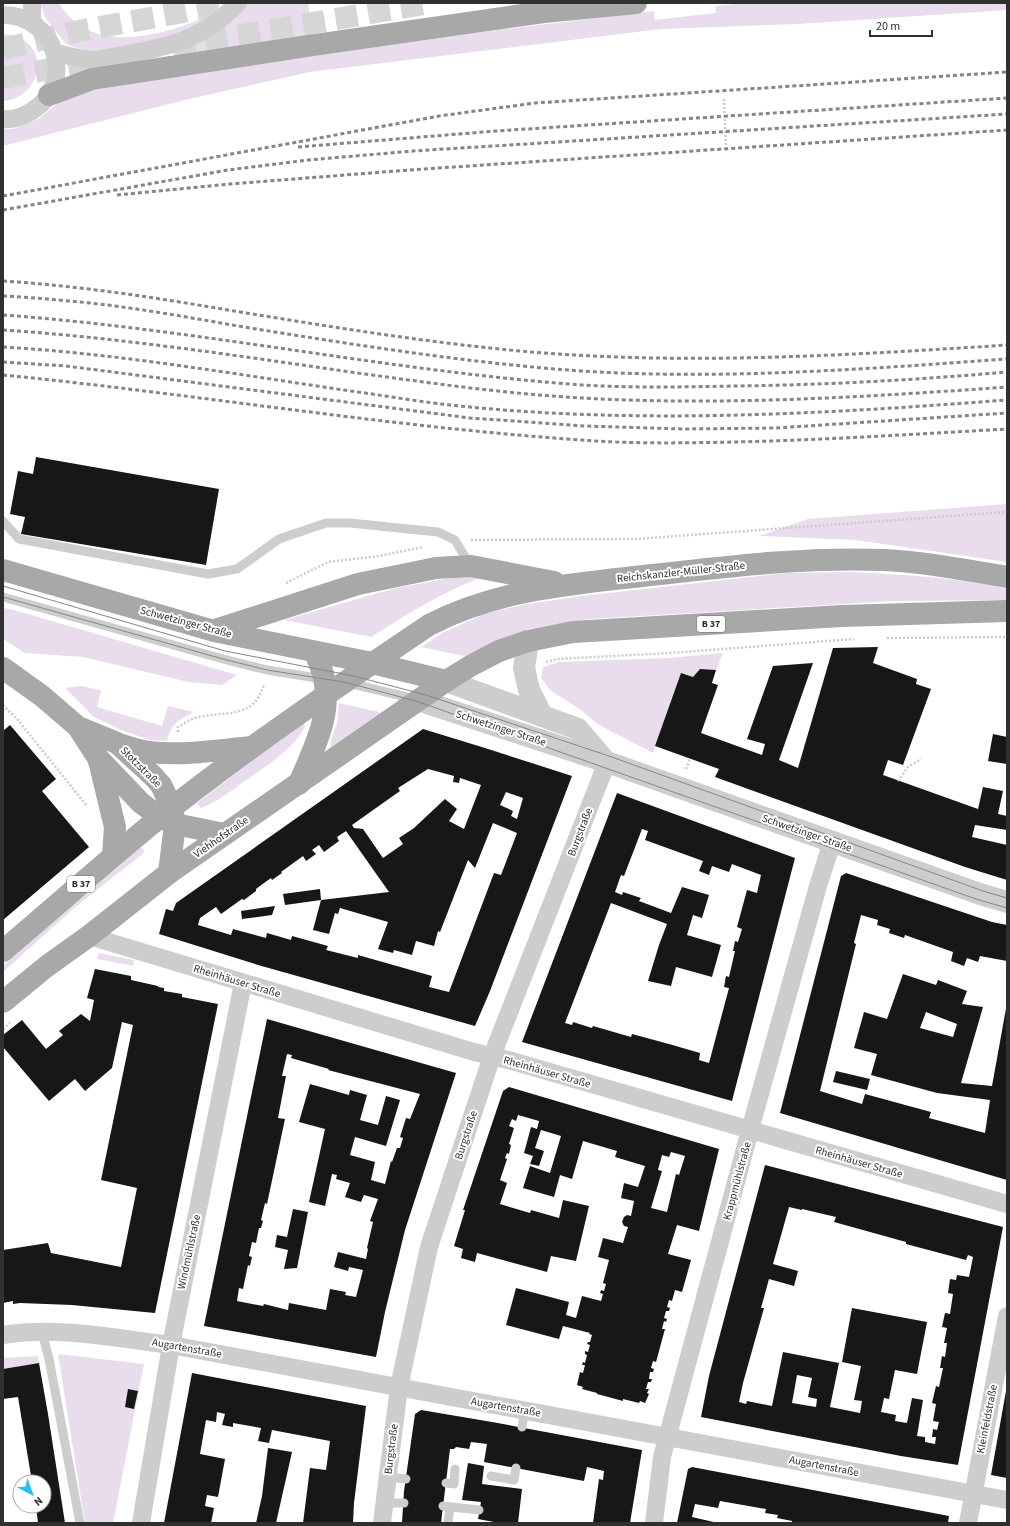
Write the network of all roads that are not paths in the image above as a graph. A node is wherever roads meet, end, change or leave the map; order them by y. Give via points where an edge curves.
1 (32, 3) edge
2 (238, 3) edge
3 (636, 3) edge
4 (3, 15) edge
5 (32, 23) junction
6 (55, 53) junction
7 (49, 95) junction
8 (3, 119) edge
9 (3, 520) edge
10 (471, 566) junction
11 (3, 570) edge
12 (1007, 577) edge
13 (565, 585) junction
14 (3, 597) edge
15 (1007, 611) edge
16 (214, 631) junction
17 (528, 640) junction
18 (315, 652) junction
19 (372, 663) junction
20 (3, 668) edge
21 (446, 681) junction
22 (332, 686) junction
23 (418, 700) junction
24 (542, 716) junction
25 (78, 727) junction
26 (117, 743) junction
27 (252, 747) junction
28 (98, 758) junction
29 (607, 762) junction
30 (299, 784) junction
31 (169, 816) junction
32 (224, 834) junction
33 (832, 842) junction
34 (113, 855) junction
35 (169, 873) junction
36 (1007, 902) edge
37 (89, 936) junction
38 (3, 951) edge
39 (243, 983) junction
40 (3, 1002) edge
41 (492, 1056) junction
42 (750, 1131) junction
43 (1007, 1204) edge
44 (1007, 1316) edge
45 (42, 1332) junction
46 (3, 1334) edge
47 (171, 1344) junction
48 (399, 1387) junction
49 (668, 1437) junction
50 (516, 1468) dead end
51 (455, 1469) dead end
52 (491, 1476) dead end
53 (388, 1477) junction
54 (406, 1479) dead end
55 (446, 1483) dead end
56 (973, 1494) junction
57 (1007, 1500) edge
58 (384, 1502) junction
59 (404, 1503) dead end
60 (479, 1510) dead end
61 (80, 1523) edge
62 (141, 1523) edge
63 (382, 1523) edge
64 (448, 1523) edge
65 (654, 1523) edge
66 (968, 1523) edge

1 - 5 street
2 - 6 street via 208,28 186,40 161,48 94,60
3 - 7 main road via 544,12 92,79
4 - 5 street via 22,17
5 - 6 street via 43,31
6 - 7 street via 55,82
7 - 8 street via 25,116
9 - 10 lane via 19,539 208,574 237,569 279,538 326,523 438,532 455,540
10 - 13 main road
10 - 16 main road via 436,568 358,584
11 - 16 main road, Schwetzinger Straße
12 - 13 main road, Reichskanzler-Müller-Straße / B 37 via 923,563 813,560
13 - 19 main road, Reichskanzler-Müller-Straße / B 37 via 499,598 449,615 429,625
14 - 22 lane via 223,659
15 - 17 main road, B 37 via 842,616 573,632
16 - 18 main road, Schwetzinger Straße
17 - 21 main road, B 37 via 499,651
17 - 24 street via 524,668 529,690
18 - 19 main road, Schwetzinger Straße
18 - 22 main road
19 - 21 main road, Schwetzinger Straße
19 - 22 main road, B 37
20 - 25 main road, Stotzstraße via 42,696
21 - 23 main road, Viehhofstraße / B 37
21 - 24 street, Schwetzinger Straße
22 - 23 lane
22 - 27 main road, B 37
22 - 30 main road via 323,726
23 - 29 street, Schwetzinger Straße
23 - 30 main road, Viehhofstraße / B 37
24 - 29 street, Schwetzinger Straße via 578,728
25 - 26 main road, Stotzstraße
25 - 28 main road, Stotzstraße
26 - 27 main road via 161,753
26 - 31 main road, Stotzstraße via 157,780 168,796
27 - 31 main road, B 37
28 - 31 main road, Stotzstraße via 141,803
28 - 34 main road via 115,826
29 - 33 street, Schwetzinger Straße
29 - 41 street, Burgstraße
30 - 32 main road, Viehhofstraße / B 37
31 - 32 main road
31 - 34 main road, B 37
31 - 35 main road
32 - 35 main road, Viehhofstraße / B 37
33 - 36 street, Schwetzinger Straße
33 - 42 street, Krappmühlstraße
34 - 38 main road, B 37
35 - 37 main road, Viehhofstraße / B 37
37 - 39 street, Rheinhäuser Straße
37 - 40 main road, Viehhofstraße / B 37
39 - 41 street, Rheinhäuser Straße
39 - 47 street, Windmühlstraße
41 - 42 street, Rheinhäuser Straße
41 - 48 street, Burgstraße via 429,1248
42 - 43 street, Rheinhäuser Straße
42 - 49 street, Krappmühlstraße
44 - 56 street, Kleinfeldstraße
45 - 46 street, Augartenstraße
45 - 47 street, Augartenstraße via 76,1332
45 - 61 lane
47 - 48 street, Augartenstraße
47 - 62 street, Windmühlstraße
48 - 49 street, Augartenstraße via 524,1419
48 - 53 street, Burgstraße
49 - 56 street, Augartenstraße
49 - 65 street, Krappmühlstraße via 662,1457
50 - 52 lane via 514,1480
51 - 55 lane via 454,1484
53 - 54 lane
53 - 58 street, Burgstraße
56 - 57 street, Augartenstraße
56 - 66 street, Kleinfeldstraße
58 - 59 lane
58 - 63 street, Burgstraße
60 - 64 lane via 447,1506

